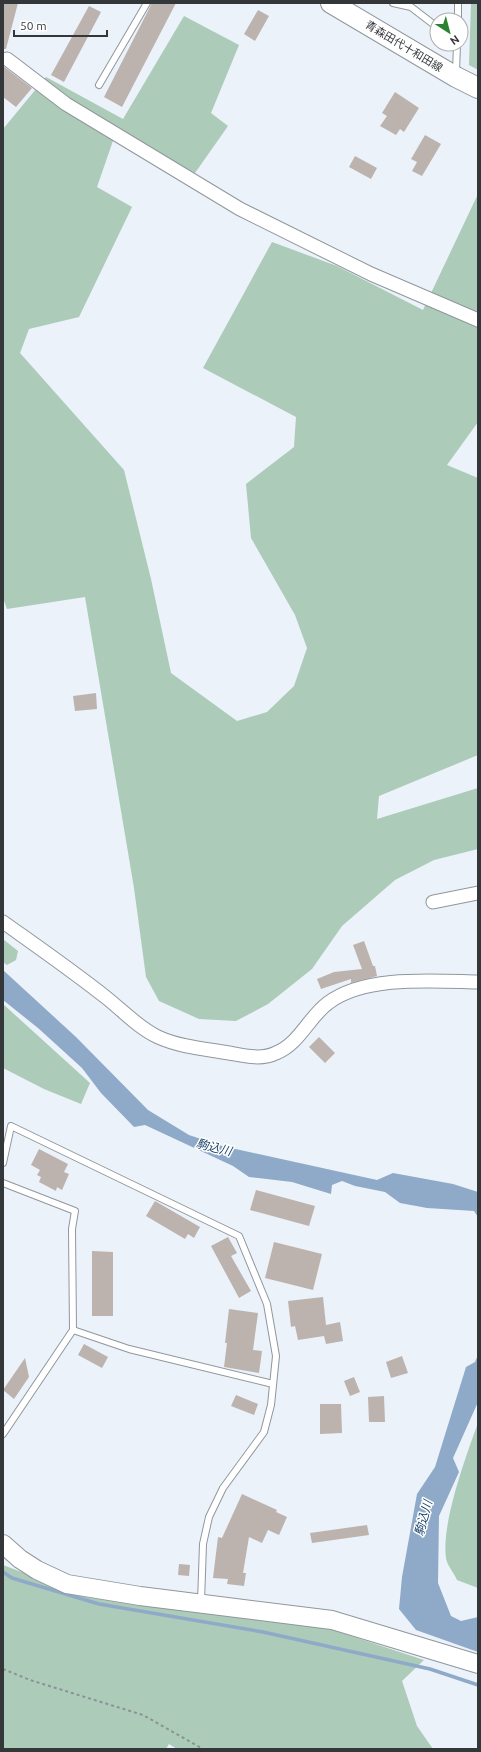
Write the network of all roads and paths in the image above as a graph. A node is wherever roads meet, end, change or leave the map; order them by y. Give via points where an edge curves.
1 (147, 3) edge
2 (331, 3) edge
3 (393, 3) edge
4 (429, 21) edge
5 (457, 52) edge
6 (7, 59) dead end
7 (456, 77) junction
8 (99, 85) dead end
9 (478, 88) edge
10 (478, 320) edge
11 (478, 893) edge
12 (433, 902) dead end
13 (3, 922) edge
14 (478, 982) edge
15 (3, 1163) edge
16 (3, 1183) edge
17 (73, 1330) junction
18 (273, 1384) junction
19 (3, 1434) edge
20 (3, 1544) edge
21 (200, 1604) junction
22 (478, 1664) edge
23 (3, 1669) edge
24 (203, 1749) edge

1 - 8 lane
2 - 7 main road, 青森田代十和田線
3 - 4 lane via 411,7
5 - 7 lane
6 - 10 street via 66,104 240,209 371,274
7 - 9 main road, 青森田代十和田線
11 - 12 street
13 - 14 street via 108,999 148,1032 192,1047 241,1055 266,1058 278,1053 298,1039 327,1004 344,994 377,985 413,980
15 - 18 lane via 11,1126 239,1236 267,1304 276,1356
16 - 17 lane via 75,1210 72,1229
17 - 18 lane via 129,1349
17 - 19 lane
18 - 21 lane via 264,1432 223,1488 209,1517 202,1544
20 - 21 street via 37,1570 67,1584
21 - 22 street via 332,1620
23 - 24 path via 30,1680 143,1715

